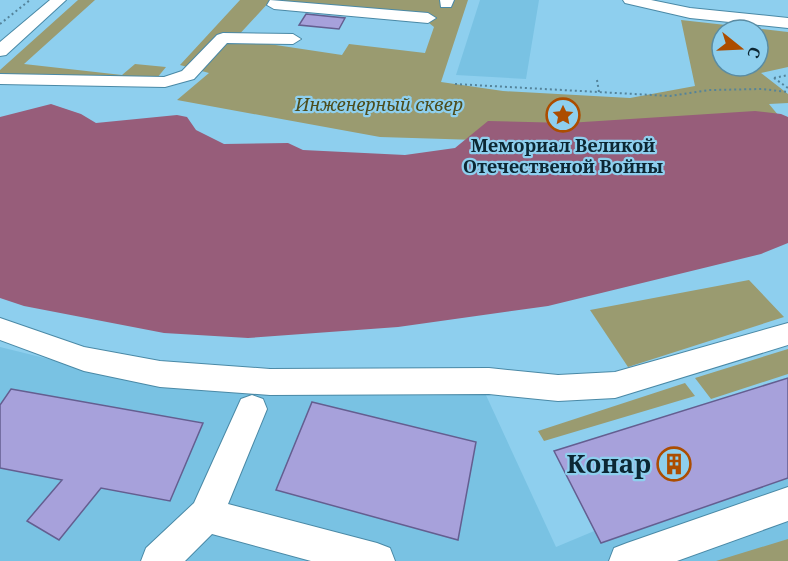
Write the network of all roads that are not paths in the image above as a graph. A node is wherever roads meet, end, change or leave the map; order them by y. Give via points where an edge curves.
1 (59, 0) edge
2 (630, 0) edge
3 (276, 2) edge
4 (668, 9) edge
5 (428, 18) dead end
6 (788, 23) edge
7 (247, 36) junction
8 (293, 39) dead end
9 (0, 51) edge
10 (0, 79) edge
11 (0, 328) edge
12 (788, 334) edge
13 (252, 409) dead end
14 (788, 504) edge
15 (206, 515) junction
16 (159, 561) edge
17 (377, 561) edge
18 (627, 561) edge

1 - 9 street
2 - 4 street
3 - 5 street
3 - 7 street
4 - 6 street
7 - 8 street
7 - 10 street via 223,38 188,75 165,82
11 - 12 street via 84,359 160,374 270,382 489,381 558,388 615,386
13 - 15 street
14 - 18 street
15 - 16 street
15 - 17 street

